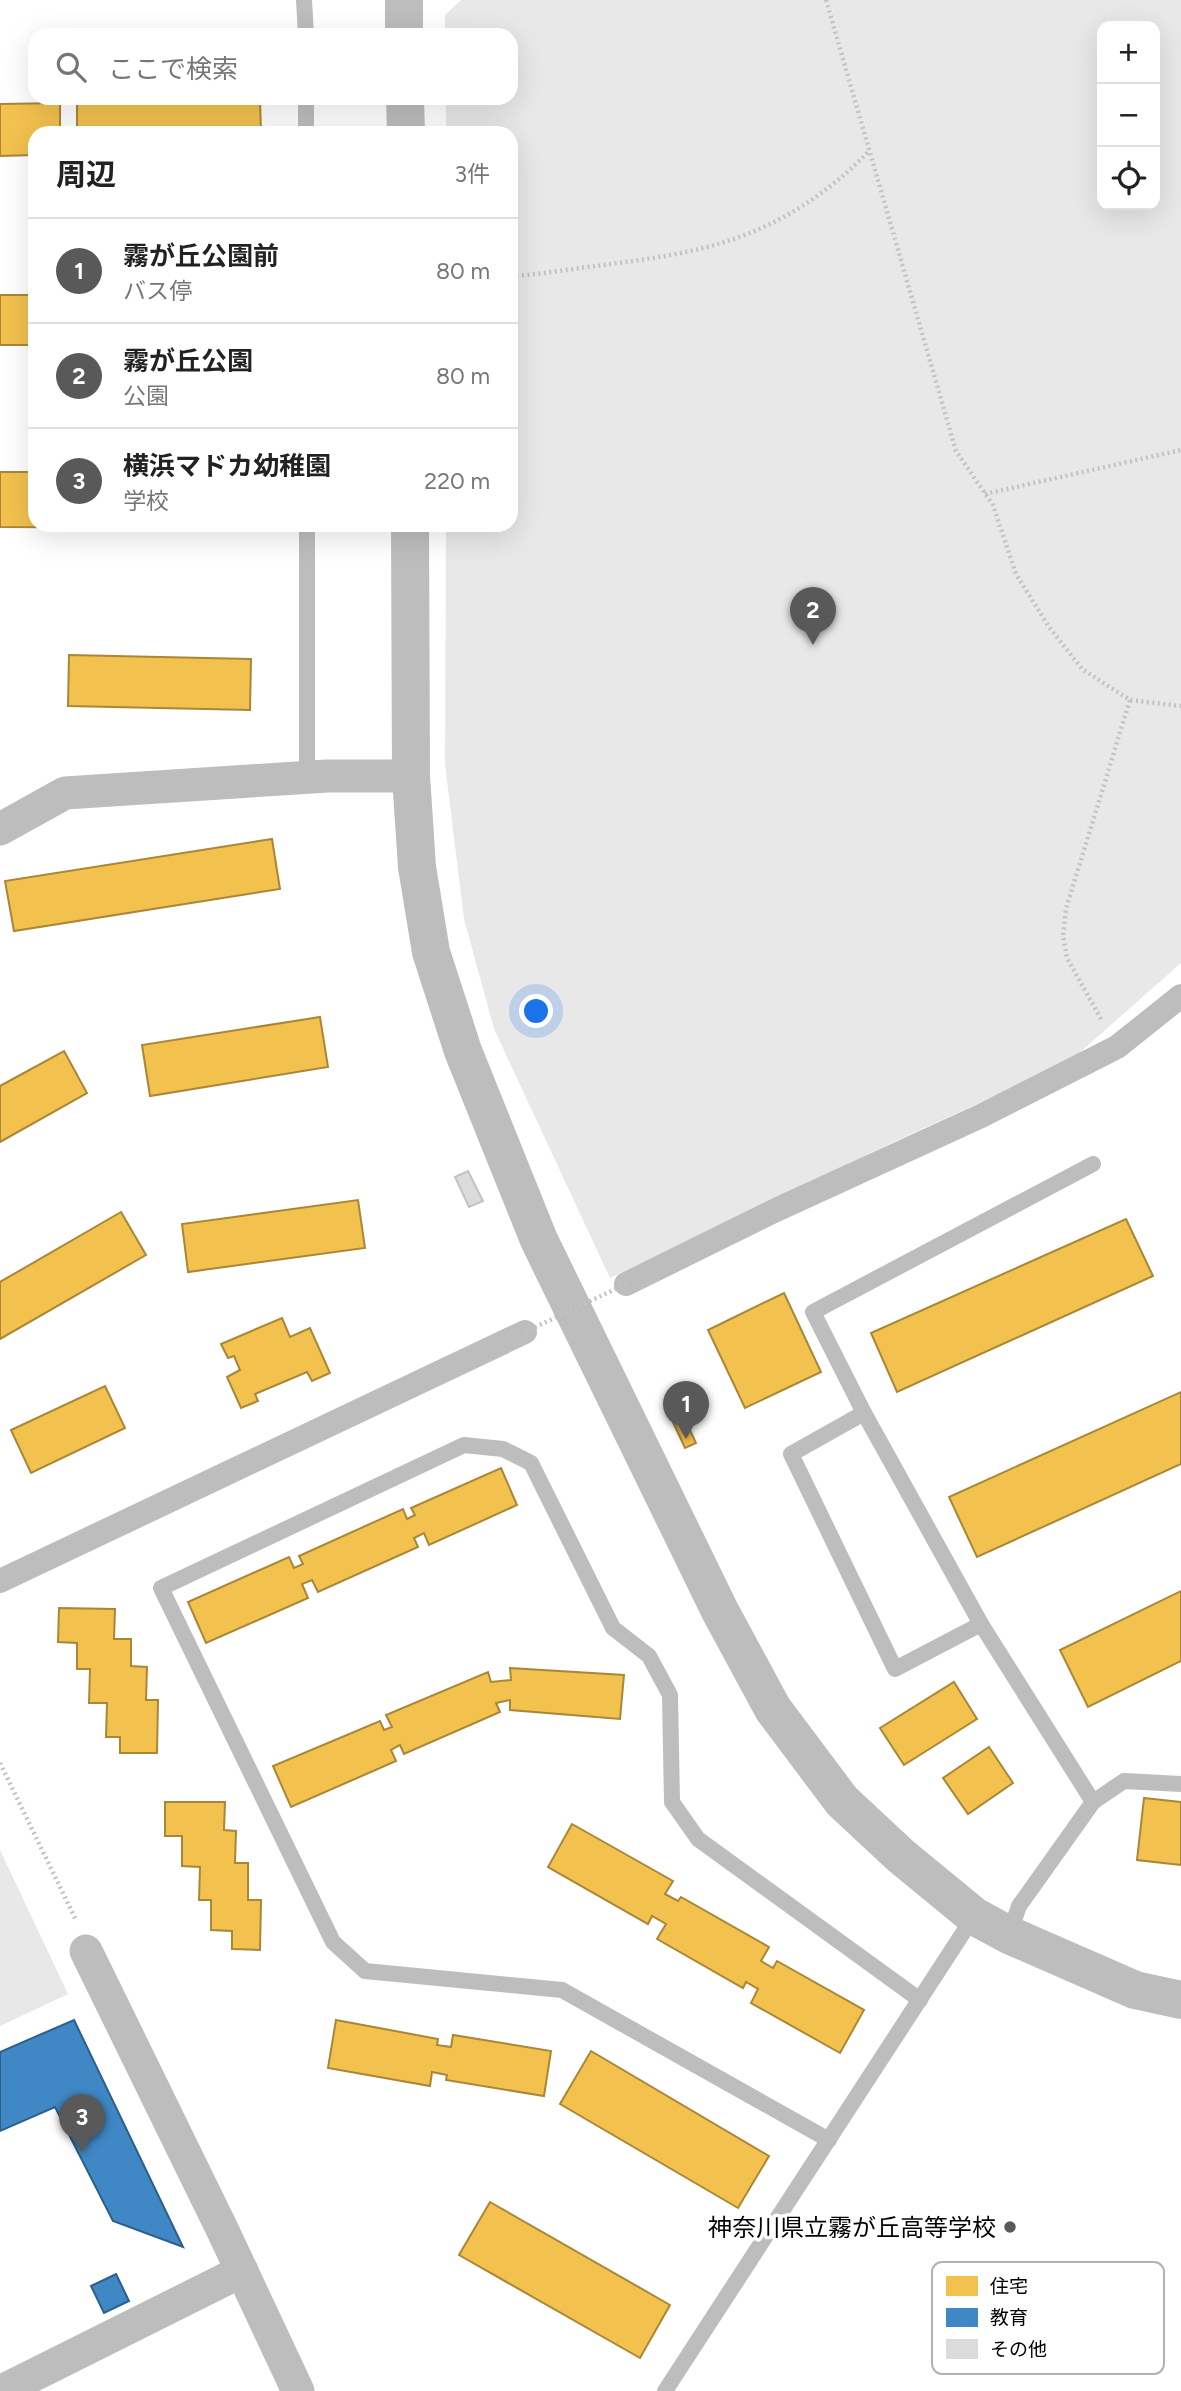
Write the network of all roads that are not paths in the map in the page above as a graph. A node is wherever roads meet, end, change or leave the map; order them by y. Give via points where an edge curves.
1 (304, 0) edge
2 (404, 0) edge
3 (306, 28) edge
4 (404, 28) edge
5 (306, 105) edge
6 (405, 105) edge
7 (306, 126) edge
8 (406, 126) edge
9 (307, 532) edge
10 (410, 532) edge
11 (411, 776) junction
12 (307, 779) junction
13 (0, 829) edge
14 (1181, 996) edge
15 (1093, 1164) dead end
16 (626, 1284) road end
17 (525, 1332) road end
18 (864, 1413) junction
19 (0, 1581) edge
20 (981, 1624) junction
21 (1181, 1784) edge
22 (1093, 1802) junction
23 (974, 1916) junction
24 (1009, 1935) junction
25 (86, 1951) road end
26 (920, 2000) junction
27 (1181, 2000) edge
28 (829, 2140) junction
29 (242, 2271) junction
30 (2, 2391) edge
31 (298, 2391) edge
32 (665, 2391) edge

1 - 3 lane
2 - 4 street
5 - 7 lane
6 - 8 street
9 - 12 lane
10 - 11 street
11 - 12 street
11 - 23 street via 417,867 431,952 463,1051 539,1240 720,1611 774,1709 842,1801
12 - 13 street via 65,793
14 - 16 street via 1117,1048
15 - 18 lane via 813,1312
17 - 19 street
18 - 20 lane
18 - 20 lane via 791,1454 895,1669
20 - 22 lane
21 - 22 lane via 1124,1781
22 - 24 lane via 1019,1906
23 - 24 street
23 - 26 lane
24 - 27 street via 1135,1990
25 - 29 street
26 - 28 lane
26 - 28 lane via 698,1839 672,1802 670,1695 649,1656 612,1628 531,1463 503,1449 464,1445 161,1588 333,1942 365,1971 562,1990
28 - 32 lane
29 - 30 street
29 - 31 street

